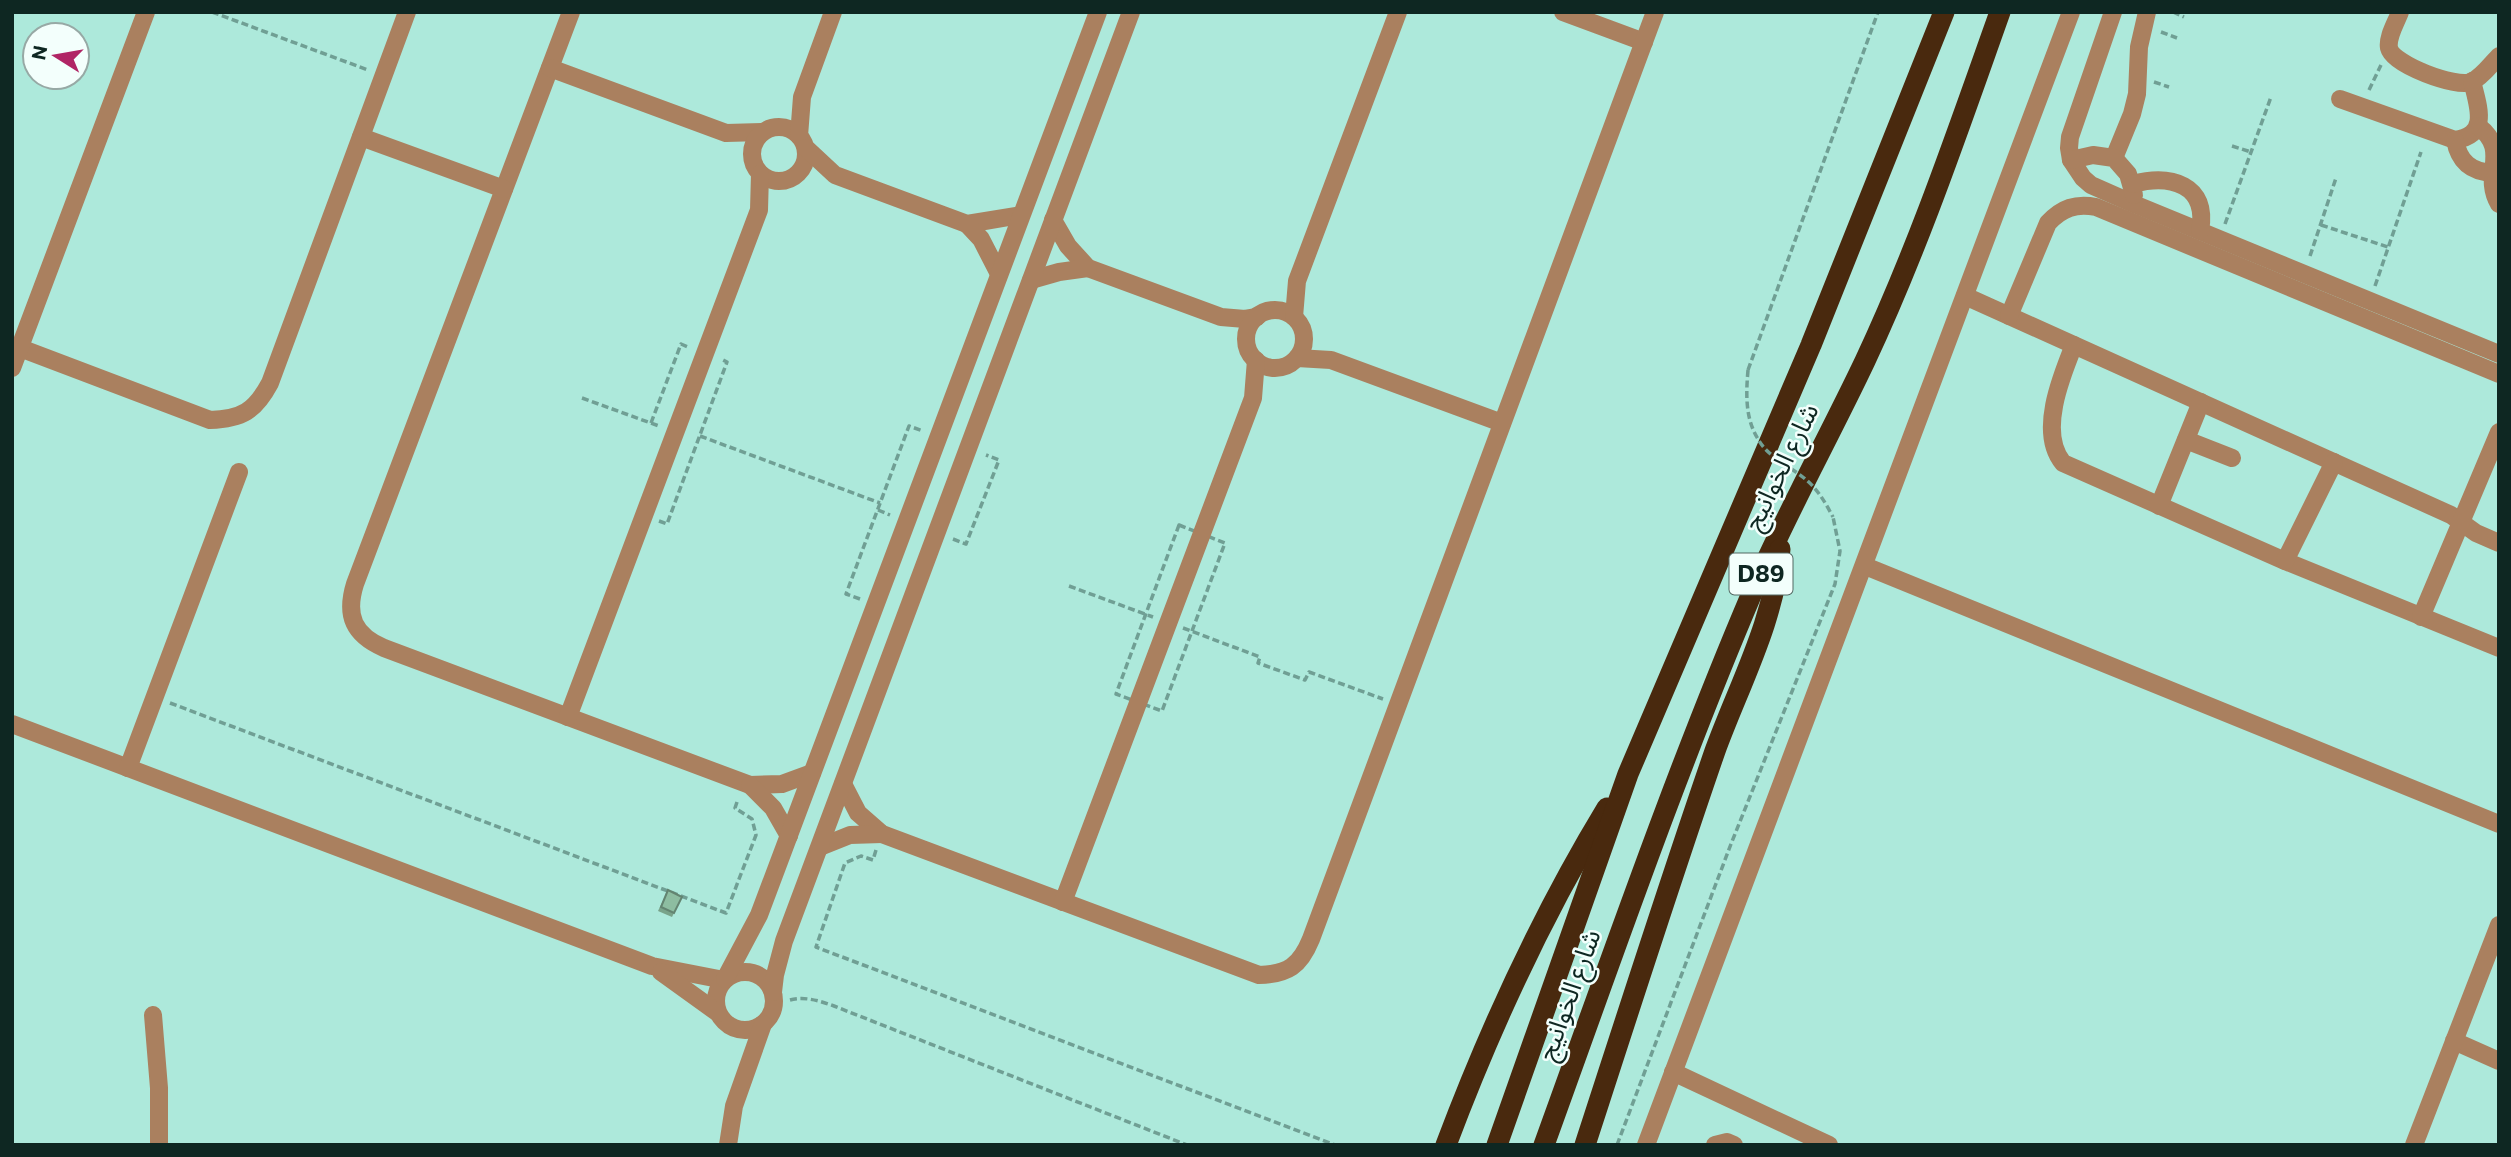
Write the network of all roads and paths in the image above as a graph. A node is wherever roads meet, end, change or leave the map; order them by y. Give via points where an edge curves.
1 (146, 12) edge
2 (212, 12) edge
3 (407, 12) edge
4 (571, 12) edge
5 (834, 12) edge
6 (1098, 12) edge
7 (1131, 12) edge
8 (1563, 12) edge
9 (1655, 12) edge
10 (1878, 12) edge
11 (1944, 12) edge
12 (2000, 12) edge
13 (2071, 12) edge
14 (2113, 12) edge
15 (2147, 12) edge
16 (2174, 12) edge
17 (2400, 12) edge
18 (1395, 14) edge
19 (2184, 17) dead end
20 (1643, 42) junction
21 (2389, 48) junction
22 (2499, 56) edge
23 (550, 68) junction
24 (384, 76) junction
25 (2472, 81) junction
26 (802, 97) junction
27 (2271, 97) dead end
28 (2340, 99) dead end
29 (2361, 107) junction
30 (2478, 126) junction
31 (768, 130) junction
32 (726, 133) junction
33 (361, 136) junction
34 (2455, 140) junction
35 (803, 142) junction
36 (2232, 146) dead end
37 (2251, 152) junction
38 (2421, 152) dead end
39 (752, 156) junction
40 (2114, 158) junction
41 (2071, 160) junction
42 (2493, 173) junction
43 (760, 174) junction
44 (835, 174) junction
45 (790, 178) junction
46 (2336, 178) dead end
47 (2133, 184) junction
48 (504, 189) junction
49 (2134, 204) junction
50 (2499, 204) edge
51 (759, 210) junction
52 (1021, 215) junction
53 (1053, 220) junction
54 (967, 225) junction
55 (2321, 225) junction
56 (2200, 231) junction
57 (2220, 239) junction
58 (2388, 247) junction
59 (1088, 268) junction
60 (999, 274) junction
61 (2304, 275) junction
62 (1031, 280) junction
63 (1297, 281) junction
64 (1965, 296) junction
65 (2370, 301) junction
66 (1264, 313) junction
67 (2009, 316) junction
68 (1221, 317) junction
69 (1294, 317) junction
70 (1304, 337) junction
71 (1247, 343) junction
72 (2074, 345) junction
73 (20, 348) junction
74 (2499, 354) edge
75 (1297, 358) junction
76 (1256, 360) junction
77 (1331, 360) junction
78 (1277, 367) junction
79 (12, 368) edge
80 (2499, 374) edge
81 (582, 398) dead end
82 (1253, 398) junction
83 (2201, 402) junction
84 (1502, 423) junction
85 (2499, 432) edge
86 (676, 433) junction
87 (938, 437) junction
88 (2186, 440) junction
89 (2232, 458) dead end
90 (2334, 462) junction
91 (239, 472) dead end
92 (880, 503) junction
93 (2159, 506) junction
94 (2462, 522) junction
95 (1782, 525) junction
96 (2499, 542) edge
97 (2286, 561) junction
98 (1865, 566) junction
99 (1069, 586) dead end
100 (875, 605) junction
101 (2421, 617) junction
102 (1168, 623) junction
103 (2499, 648) edge
104 (155, 698) junction
105 (1398, 705) junction
106 (568, 717) junction
107 (12, 724) edge
108 (128, 768) junction
109 (812, 773) junction
110 (1628, 774) junction
111 (747, 784) junction
112 (844, 784) junction
113 (2499, 824) edge
114 (882, 834) junction
115 (789, 836) junction
116 (820, 847) junction
117 (1063, 902) junction
118 (2499, 925) edge
119 (652, 966) junction
120 (725, 979) junction
121 (774, 998) junction
122 (718, 1013) junction
123 (153, 1015) dead end
124 (764, 1024) junction
125 (2454, 1041) junction
126 (2499, 1061) edge
127 (1673, 1072) junction
128 (159, 1145) edge
129 (728, 1145) edge
130 (1188, 1145) edge
131 (1335, 1145) edge
132 (1446, 1145) edge
133 (1497, 1145) edge
134 (1544, 1145) edge
135 (1585, 1145) edge
136 (1617, 1145) edge
137 (1646, 1145) edge
138 (1715, 1145) edge
139 (1734, 1145) edge
140 (1829, 1145) edge
141 (2414, 1145) edge

1 - 73 street
2 - 24 path
3 - 24 street
4 - 23 street
5 - 26 street
6 - 52 street
7 - 53 street
8 - 20 street
9 - 20 street
10 - 136 path, bridge via 1748,370 1746,394 1758,441 1807,480 1833,517 1840,551 1835,584
11 - 110 highway, شارع الخوانيج / D89 via 1811,345
12 - 95 highway, شارع الخوانيج / D89 via 1902,275
13 - 64 street
14 - 41 street via 2070,137
15 - 40 street via 2139,47 2137,94
16 - 19 path
17 - 21 street
18 - 63 street
20 - 84 street
21 - 25 street via 2404,64 2457,83
21 - 29 path
22 - 25 street
23 - 32 street
23 - 48 street
24 - 33 street
25 - 30 street
26 - 31 street
26 - 35 street
27 - 37 path
28 - 29 street
29 - 34 street
30 - 34 street via 2465,139
30 - 42 street via 2494,144
31 - 32 street
31 - 35 street via 787,128
31 - 39 street via 754,143
32 - 39 street
33 - 48 street
33 - 73 street via 270,383 261,400 247,412 229,419 210,419
34 - 42 street via 2457,152 2471,169
35 - 44 street
35 - 45 street via 804,165
36 - 37 path
37 - 57 path
38 - 58 path
39 - 43 street
40 - 41 street via 2093,155
40 - 47 street
41 - 49 street via 2091,185
42 - 50 street via 2491,184
43 - 45 street via 771,180
43 - 51 street
44 - 45 street
44 - 54 street
45 - 51 street
46 - 55 path
47 - 49 street
47 - 56 street via 2158,179 2185,186 2202,208
48 - 106 street via 355,584 351,616 369,641
49 - 56 street
51 - 86 street
52 - 54 street
52 - 60 street
53 - 59 street
53 - 62 street
54 - 60 street via 981,239
55 - 58 path
55 - 61 path
56 - 57 street
57 - 61 street
58 - 65 path
59 - 62 street
59 - 68 street
60 - 87 street
61 - 65 street
62 - 112 street
63 - 66 street
63 - 69 street
64 - 67 street
64 - 98 street
65 - 74 street
66 - 68 street
66 - 69 street via 1287,312
66 - 71 street via 1248,329
67 - 72 street
67 - 80 street via 2048,223 2057,213 2083,205
68 - 71 street
69 - 70 street
70 - 75 street
70 - 77 street
71 - 76 street
72 - 83 street
72 - 93 street via 2056,400 2051,441 2055,453 2063,463
73 - 79 street
75 - 77 street
75 - 78 street
76 - 78 street
76 - 82 street
77 - 84 street
78 - 82 street
81 - 86 path
82 - 102 street
83 - 88 street
83 - 90 street
84 - 105 street
85 - 94 street
86 - 92 path
86 - 106 street
87 - 92 path via 909,426
87 - 100 street
88 - 89 street
88 - 93 street
90 - 94 street
90 - 97 street
91 - 104 street
92 - 100 path via 846,594
93 - 97 street
94 - 96 street
94 - 101 street
95 - 134 highway, شارع الخوانيج / D89 via 1693,736
95 - 135 highway via 1763,626 1716,750
97 - 101 street
98 - 113 street
98 - 127 street
99 - 102 path
100 - 109 street
101 - 103 street
102 - 105 path via 1260,657 1258,663 1305,680 1309,672
102 - 117 street
104 - 108 street
104 - 111 path via 726,912 756,835 752,819 735,808
105 - 117 street via 1311,939 1292,967 1259,975
106 - 111 street
107 - 108 street
108 - 119 street
109 - 111 street via 782,784
109 - 115 street
110 - 132 highway via 1522,962
110 - 133 highway, شارع الخوانيج / D89
111 - 115 street via 773,808
112 - 114 street via 858,813
112 - 116 street
114 - 116 street via 850,835
114 - 117 street
114 - 131 path via 873,860 861,856 845,863 816,947
115 - 120 street via 759,915
116 - 121 street via 784,941
118 - 125 street
119 - 120 street
119 - 122 street
120 - 121 street via 747,971 759,975 768,982
120 - 122 street via 716,996
121 - 124 street
121 - 130 path via 816,1000 834,1006
122 - 124 street via 724,1022 743,1031
123 - 128 street
124 - 129 street via 734,1106
125 - 126 street
125 - 141 street
127 - 137 street
127 - 140 street
138 - 139 street

